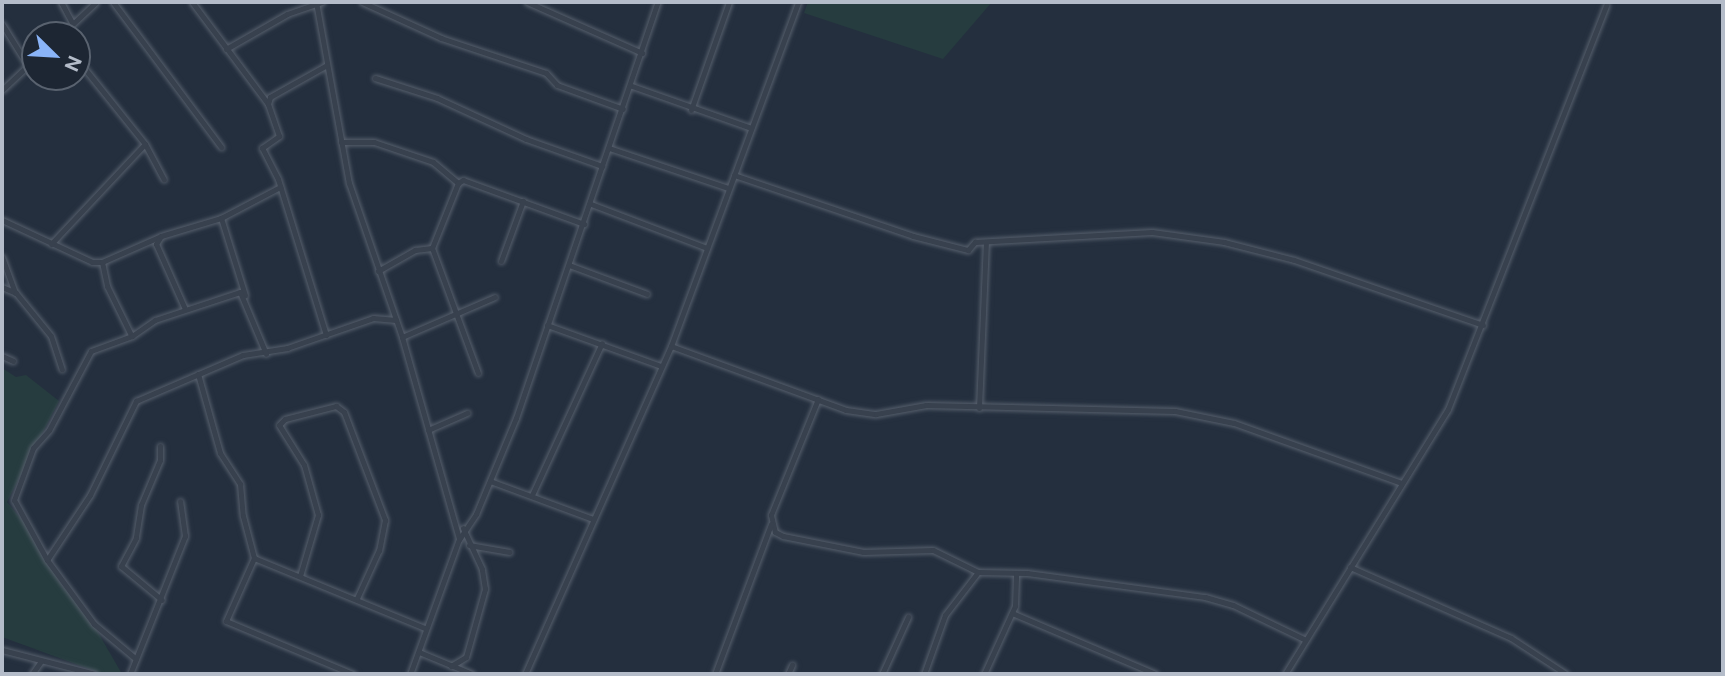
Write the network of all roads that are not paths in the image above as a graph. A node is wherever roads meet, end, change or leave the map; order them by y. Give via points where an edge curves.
1 (61, 2) edge
2 (96, 2) edge
3 (113, 2) edge
4 (192, 2) edge
5 (362, 2) edge
6 (527, 2) edge
7 (658, 2) edge
8 (729, 2) edge
9 (798, 2) edge
10 (319, 3) edge
11 (1606, 5) dead end
12 (71, 21) edge
13 (74, 21) edge
14 (2, 24) edge
15 (226, 49) junction
16 (642, 53) junction
17 (21, 55) edge
18 (327, 65) junction
19 (21, 72) edge
20 (91, 76) edge
21 (375, 78) dead end
22 (632, 86) junction
23 (2, 90) edge
24 (268, 104) junction
25 (623, 109) junction
26 (691, 110) junction
27 (751, 128) junction
28 (341, 142) junction
29 (145, 144) junction
30 (221, 147) dead end
31 (609, 148) junction
32 (602, 166) junction
33 (734, 176) junction
34 (164, 178) dead end
35 (458, 183) junction
36 (280, 187) junction
37 (728, 188) junction
38 (523, 201) junction
39 (591, 204) junction
40 (221, 218) junction
41 (2, 220) edge
42 (584, 224) junction
43 (161, 236) junction
44 (986, 242) junction
45 (51, 244) junction
46 (432, 248) junction
47 (707, 248) junction
48 (2, 257) edge
49 (500, 261) dead end
50 (102, 262) junction
51 (569, 265) junction
52 (378, 271) junction
53 (2, 287) edge
54 (16, 293) junction
55 (647, 294) dead end
56 (245, 295) junction
57 (495, 297) dead end
58 (185, 309) junction
59 (459, 313) junction
60 (396, 320) junction
61 (547, 325) junction
62 (1483, 325) junction
63 (131, 335) junction
64 (326, 335) junction
65 (402, 337) junction
66 (602, 343) junction
67 (671, 345) junction
68 (266, 354) junction
69 (2, 356) edge
70 (13, 361) dead end
71 (662, 366) junction
72 (62, 369) dead end
73 (478, 373) dead end
74 (198, 374) junction
75 (818, 399) junction
76 (979, 408) junction
77 (467, 413) dead end
78 (428, 430) junction
79 (160, 446) dead end
80 (490, 481) junction
81 (1402, 483) junction
82 (532, 495) junction
83 (180, 501) dead end
84 (593, 519) junction
85 (771, 524) junction
86 (463, 528) junction
87 (459, 540) junction
88 (469, 545) junction
89 (509, 552) dead end
90 (254, 558) junction
91 (47, 560) junction
92 (1350, 567) junction
93 (978, 572) junction
94 (1016, 573) junction
95 (300, 576) junction
96 (357, 598) junction
97 (162, 600) junction
98 (1012, 613) junction
99 (908, 617) dead end
100 (425, 628) junction
101 (1304, 639) junction
102 (2, 650) edge
103 (419, 652) junction
104 (136, 659) junction
105 (41, 661) junction
106 (792, 665) dead end
107 (452, 666) junction
108 (987, 673) edge
109 (32, 674) edge
110 (95, 674) edge
111 (131, 674) edge
112 (354, 674) edge
113 (410, 674) edge
114 (472, 674) edge
115 (525, 674) edge
116 (715, 674) edge
117 (788, 674) edge
118 (882, 674) edge
119 (925, 674) edge
120 (1156, 674) edge
121 (1284, 674) edge
122 (1566, 674) edge

1 - 12 street
2 - 13 street
3 - 30 street
4 - 15 street
5 - 25 street via 440,38 546,74 557,85
6 - 16 street
7 - 16 street
8 - 26 street
9 - 27 street
10 - 15 street via 286,14
10 - 18 street
11 - 62 street
14 - 17 street
15 - 24 street
16 - 22 street
18 - 24 street via 270,97
18 - 28 street
19 - 23 street
20 - 29 street
21 - 32 street via 437,98 526,139
22 - 25 street
22 - 26 street
24 - 36 street via 279,136 262,148
25 - 31 street
26 - 27 street
27 - 33 street
28 - 35 street via 374,142 433,162
28 - 52 street
29 - 34 street
29 - 45 street
31 - 32 street
31 - 37 street
32 - 39 street
33 - 37 street
33 - 44 street via 913,236 968,250 975,242
35 - 38 street
35 - 46 street via 434,232
36 - 40 street
36 - 64 street
37 - 47 street
38 - 42 street
38 - 49 street
39 - 42 street
39 - 47 street
40 - 43 street
40 - 56 street
41 - 45 street
42 - 51 street
43 - 50 street
43 - 58 street via 156,244
44 - 62 street via 1152,232 1192,237 1294,260
44 - 76 street
45 - 50 street
46 - 52 street via 415,250
46 - 59 street
47 - 67 street
48 - 54 street
50 - 63 street via 107,286
51 - 55 street
51 - 61 street
52 - 60 street
53 - 54 street
54 - 72 street via 51,336
56 - 58 street via 232,293
56 - 68 street
57 - 59 street
58 - 63 street
59 - 65 street
59 - 73 street
60 - 64 street via 373,318
60 - 65 street
61 - 66 street
61 - 80 street
62 - 81 street via 1448,409
63 - 91 street via 91,351 48,430 33,448 14,500
64 - 68 street
65 - 78 street
66 - 71 street
66 - 82 street
67 - 71 street
67 - 75 street
68 - 74 street via 243,355
69 - 70 street
71 - 84 street
74 - 90 street via 220,453 240,484
74 - 91 street via 136,401 90,495
75 - 76 street via 876,414 926,405
75 - 85 street
76 - 81 street via 1133,407 1203,415
77 - 78 street
78 - 87 street
79 - 97 street via 160,460 141,505 136,538 121,566
80 - 82 street
80 - 86 street via 476,514
81 - 92 street
82 - 84 street
83 - 97 street via 185,536
84 - 115 street
85 - 93 street via 783,536 863,552 943,551
85 - 116 street
86 - 87 street
86 - 88 street
87 - 100 street
88 - 89 street
88 - 107 street via 485,589 467,657
90 - 95 street
90 - 112 street via 226,621
91 - 104 street via 94,624
92 - 101 street
92 - 122 street via 1511,638
93 - 94 street
93 - 119 street via 945,615
94 - 98 street
94 - 101 street via 1205,597 1233,605
95 - 96 street
95 - 96 street via 318,515 304,465 279,425 285,419 336,406 344,412 385,520 379,550
96 - 100 street
97 - 104 street
98 - 108 street
98 - 120 street
99 - 118 street
100 - 103 street
101 - 121 street
102 - 105 street
103 - 107 street
103 - 113 street
104 - 111 street
105 - 109 street
105 - 110 street
106 - 117 street
107 - 114 street

